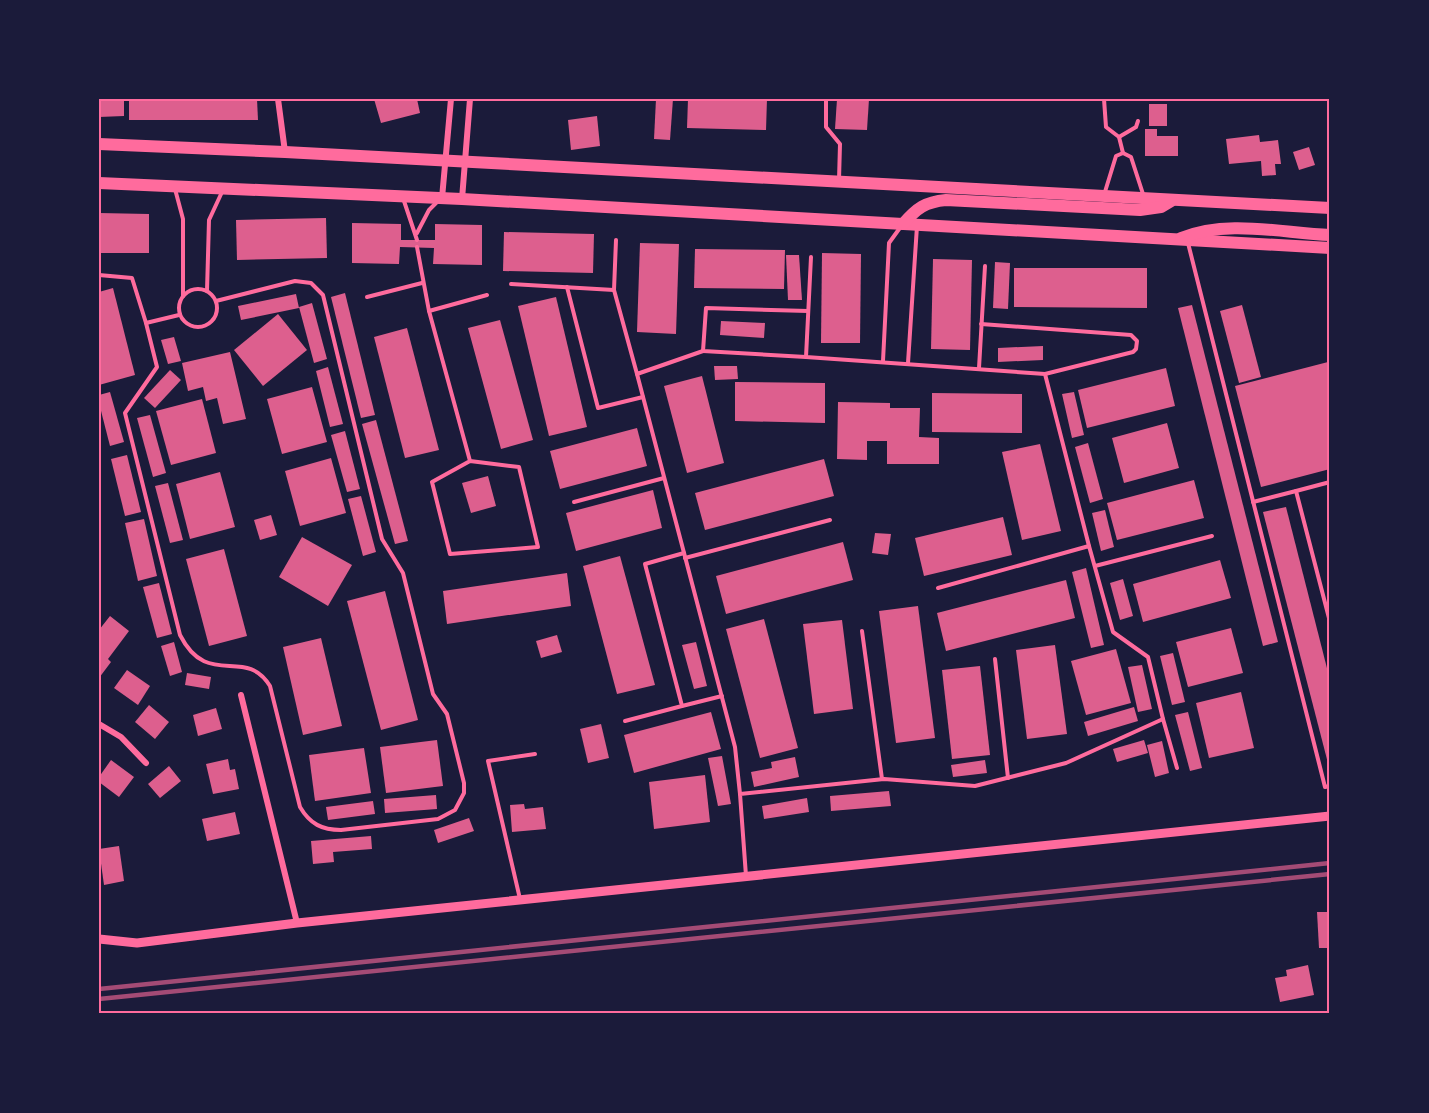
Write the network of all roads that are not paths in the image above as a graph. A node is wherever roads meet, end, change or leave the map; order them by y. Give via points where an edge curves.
1 (278, 99) edge
2 (451, 99) edge
3 (470, 99) edge
4 (826, 99) edge
5 (1104, 99) edge
6 (1138, 121) dead end
7 (1119, 137) junction
8 (99, 144) edge
9 (285, 152) junction
10 (1123, 153) junction
11 (446, 161) junction
12 (465, 162) junction
13 (838, 181) junction
14 (99, 183) edge
15 (174, 185) junction
16 (224, 187) junction
17 (402, 196) junction
18 (1104, 196) junction
19 (442, 198) junction
20 (1144, 198) junction
21 (462, 199) junction
22 (1175, 200) junction
23 (1330, 208) edge
24 (903, 224) junction
25 (917, 224) junction
26 (417, 234) junction
27 (1330, 235) edge
28 (417, 240) dead end
29 (616, 240) dead end
30 (1182, 240) junction
31 (417, 247) dead end
32 (1330, 248) edge
33 (811, 257) dead end
34 (985, 266) dead end
35 (99, 276) edge
36 (422, 283) junction
37 (511, 284) dead end
38 (567, 287) junction
39 (614, 290) junction
40 (207, 291) junction
41 (487, 295) dead end
42 (183, 296) junction
43 (367, 297) dead end
44 (216, 301) junction
45 (429, 311) junction
46 (808, 312) junction
47 (179, 315) junction
48 (146, 323) junction
49 (981, 324) junction
50 (703, 351) junction
51 (806, 357) junction
52 (884, 361) junction
53 (908, 363) junction
54 (979, 368) junction
55 (637, 374) junction
56 (1046, 374) junction
57 (643, 397) junction
58 (470, 461) junction
59 (664, 478) junction
60 (1330, 482) edge
61 (1296, 491) junction
62 (574, 502) dead end
63 (1253, 502) junction
64 (830, 520) dead end
65 (1212, 536) dead end
66 (1089, 546) junction
67 (685, 556) junction
68 (1095, 566) junction
69 (938, 588) dead end
70 (1330, 622) edge
71 (862, 631) dead end
72 (995, 659) dead end
73 (241, 695) dead end
74 (722, 696) junction
75 (682, 706) junction
76 (1163, 719) junction
77 (625, 721) dead end
78 (99, 724) edge
79 (535, 754) dead end
80 (146, 763) dead end
81 (1178, 768) dead end
82 (1008, 778) junction
83 (882, 779) junction
84 (1330, 786) edge
85 (740, 794) junction
86 (1330, 816) edge
87 (746, 876) junction
88 (520, 900) junction
89 (297, 923) junction
90 (99, 939) edge

1 - 9 street
2 - 11 street
3 - 12 street
4 - 13 lane via 826,127 840,144
5 - 7 lane via 1106,127
6 - 7 lane via 1136,127
7 - 10 lane
8 - 9 main road
9 - 11 main road
10 - 18 lane via 1116,156
10 - 20 lane via 1131,157
11 - 12 main road
11 - 19 street
12 - 13 main road
12 - 21 street
13 - 18 main road
14 - 15 main road
15 - 16 main road
15 - 42 lane via 183,219
16 - 17 main road
16 - 40 lane via 209,220
17 - 19 main road
17 - 26 lane
18 - 20 main road
19 - 21 main road
19 - 26 lane via 429,210
20 - 22 main road
21 - 24 main road
22 - 23 main road
22 - 24 main road via 1140,210 931,201 917,208
24 - 25 main road
24 - 52 lane via 889,243
25 - 30 main road
25 - 53 lane
26 - 28 lane
27 - 30 main road via 1223,228 1202,229
29 - 39 lane
30 - 32 main road
30 - 63 lane
31 - 36 lane
33 - 46 lane
34 - 49 lane
35 - 48 lane via 132,278
36 - 43 lane
36 - 45 lane
37 - 38 lane
38 - 39 lane
38 - 57 lane via 598,408
39 - 55 lane
40 - 42 lane via 194,289
40 - 44 lane
41 - 45 lane
42 - 47 lane
44 - 47 lane via 216,315 208,325 188,325
44 - 48 lane via 295,281 311,283 323,295 382,539 403,573 433,694 447,714 465,783 461,802 448,816 341,830 317,826 300,807 265,677 247,666 208,664 187,648 180,635 125,413 157,367
45 - 58 lane
46 - 50 lane via 706,308
46 - 51 lane
47 - 48 lane
49 - 54 lane
49 - 56 lane via 1131,335 1137,341 1133,352
50 - 51 lane
50 - 55 lane
51 - 52 lane
52 - 53 lane
53 - 54 lane
54 - 56 lane
55 - 57 lane
56 - 66 lane
57 - 59 lane
58 - 58 lane via 432,482 450,554 538,547 519,467
59 - 62 lane
59 - 67 lane
60 - 61 lane
61 - 63 lane
61 - 70 lane
63 - 84 lane via 1325,788
64 - 67 lane
65 - 68 lane
66 - 68 lane
66 - 69 lane
67 - 74 lane
67 - 75 lane via 645,564
68 - 76 lane via 1113,632 1148,657
71 - 83 lane
72 - 82 lane
73 - 89 street
74 - 75 lane
74 - 85 lane via 735,747
75 - 77 lane
76 - 81 lane
76 - 82 lane via 1066,763
78 - 80 street via 122,737
79 - 88 lane via 488,761
82 - 83 lane via 975,786
83 - 85 lane
85 - 87 lane
86 - 87 street
87 - 88 street
88 - 89 street
89 - 90 street via 137,943

